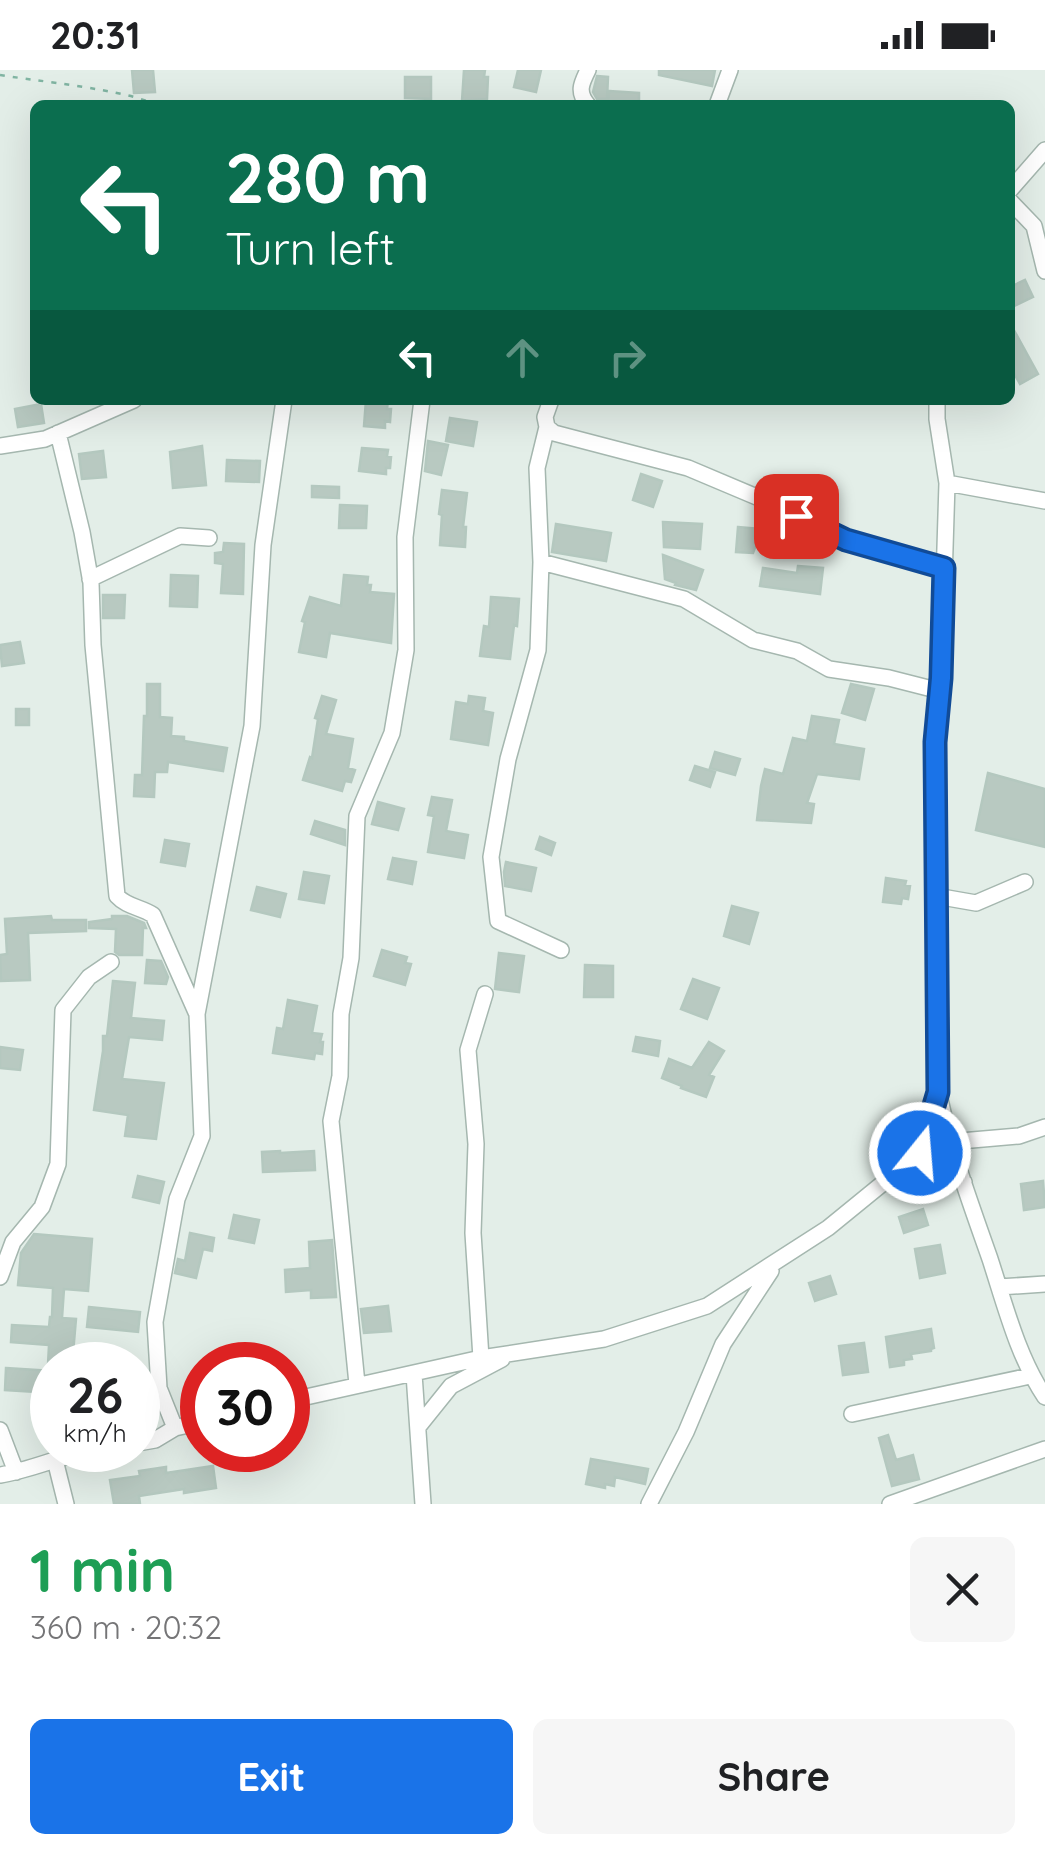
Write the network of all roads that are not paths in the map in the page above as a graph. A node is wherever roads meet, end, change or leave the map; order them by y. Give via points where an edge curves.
1 (588, 70) edge
2 (730, 70) edge
3 (584, 100) edge
4 (719, 100) edge
5 (1045, 150) edge
6 (1015, 184) edge
7 (1015, 206) edge
8 (1045, 271) edge
9 (122, 405) edge
10 (283, 405) edge
11 (421, 405) edge
12 (549, 405) edge
13 (937, 405) edge
14 (547, 427) junction
15 (58, 433) junction
16 (0, 446) edge
17 (947, 483) junction
18 (1045, 500) edge
19 (208, 538) dead end
20 (541, 562) junction
21 (944, 568) junction
22 (90, 579) junction
23 (940, 691) junction
24 (1025, 882) dead end
25 (936, 896) junction
26 (561, 950) dead end
27 (112, 962) dead end
28 (485, 994) dead end
29 (197, 1014) junction
30 (938, 1092) junction
31 (1045, 1127) edge
32 (949, 1142) junction
33 (920, 1153) junction
34 (964, 1182) junction
35 (776, 1264) junction
36 (0, 1277) edge
37 (1045, 1284) edge
38 (999, 1287) junction
39 (510, 1355) junction
40 (481, 1358) junction
41 (414, 1374) junction
42 (1030, 1376) junction
43 (357, 1384) junction
44 (310, 1396) edge
45 (1045, 1397) edge
46 (852, 1414) dead end
47 (180, 1427) edge
48 (418, 1427) junction
49 (175, 1428) junction
50 (0, 1430) edge
51 (160, 1437) edge
52 (1045, 1449) edge
53 (57, 1472) edge
54 (8, 1474) edge
55 (66, 1504) edge
56 (423, 1504) edge
57 (649, 1504) edge
58 (890, 1504) edge

1 - 3 street via 580,84
2 - 4 street
5 - 6 street
7 - 8 street via 1034,226
9 - 15 street
10 - 29 street via 263,545 252,726
11 - 43 street via 405,537 406,650 392,733 357,816 351,958 331,1121
12 - 14 street
13 - 17 street
14 - 20 street via 538,468
14 - 21 street via 688,468 846,540
15 - 16 street
15 - 22 street
17 - 18 street
17 - 21 street
19 - 22 street via 180,536
20 - 23 street via 684,599 752,640 829,669
20 - 26 street via 538,650 508,759 491,857 498,921
21 - 23 street
22 - 29 street via 117,896 153,916
23 - 25 street
24 - 25 street via 976,903
25 - 30 street
27 - 36 street via 89,977 64,1010 58,1164 42,1207 12,1242
28 - 40 street via 468,1050
29 - 49 street via 202,1136 176,1199 155,1322 159,1388
30 - 32 street
30 - 33 street
31 - 32 street
32 - 34 street
33 - 34 street
33 - 35 street
34 - 38 street
35 - 39 street via 707,1306 604,1339
35 - 57 street via 723,1344
37 - 38 street
38 - 42 street
39 - 40 street
39 - 48 street via 451,1386
40 - 41 street
41 - 43 street
41 - 48 street
42 - 45 street
42 - 46 street
43 - 44 street
47 - 49 street
48 - 56 street
49 - 51 street
50 - 54 street
52 - 58 street
53 - 55 street

